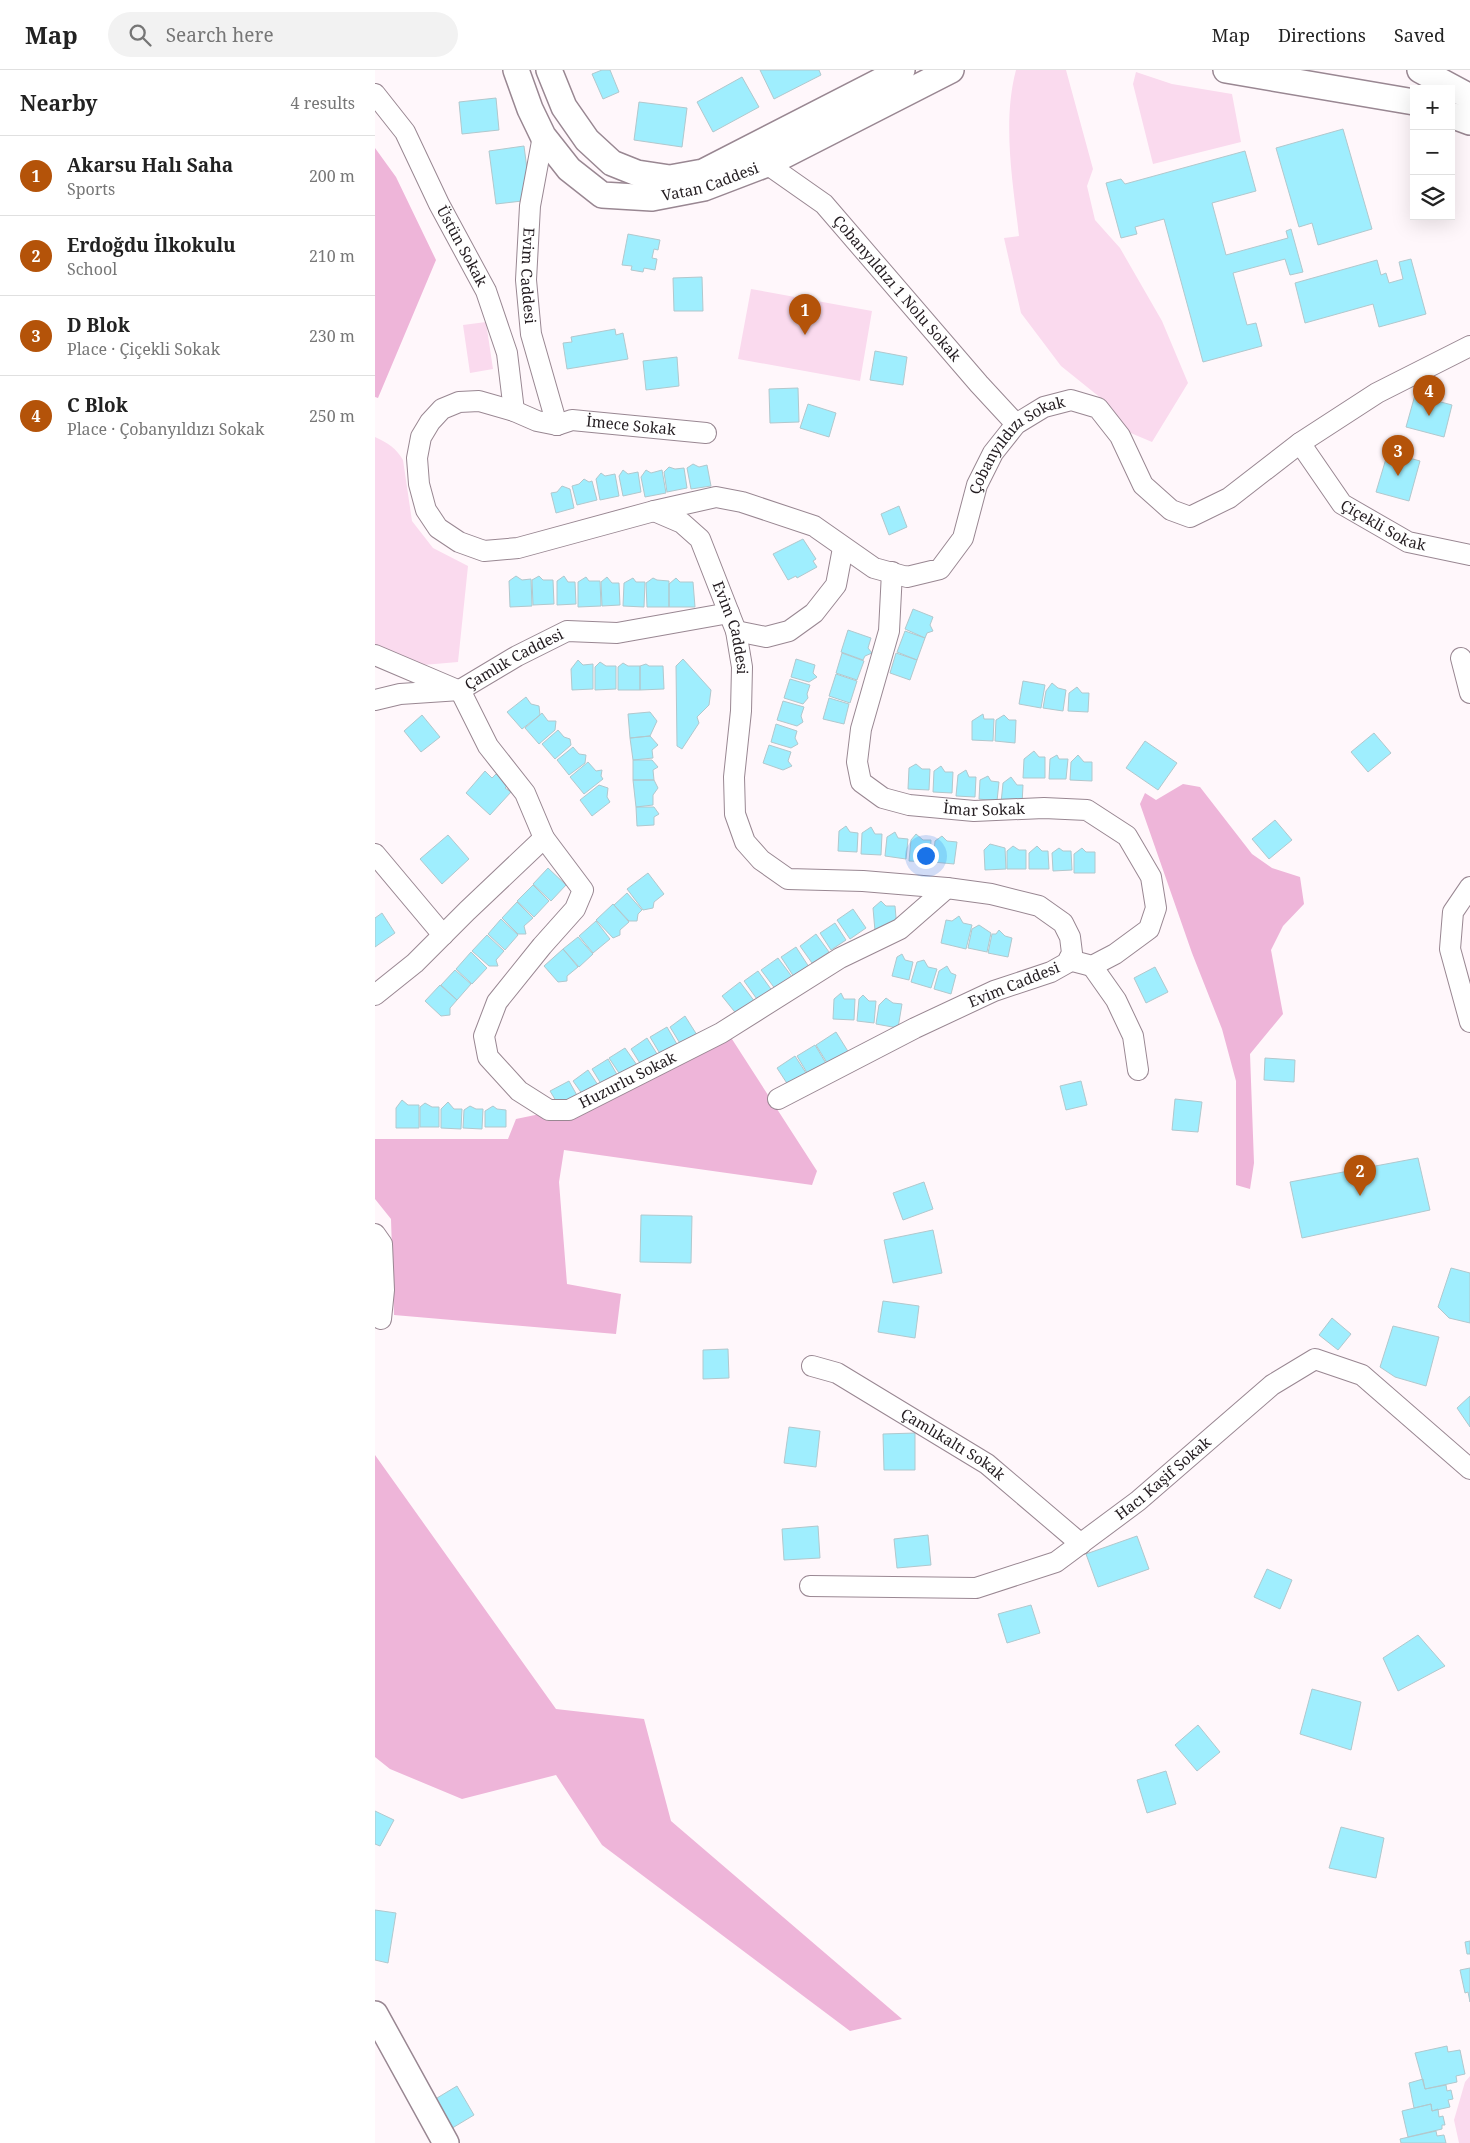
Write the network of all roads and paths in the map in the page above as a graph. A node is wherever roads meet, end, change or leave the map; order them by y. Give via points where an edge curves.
1 (516, 70) edge
2 (549, 70) edge
3 (902, 70) edge
4 (951, 70) edge
5 (1227, 70) edge
6 (1420, 70) edge
7 (1264, 73) edge
8 (1329, 79) edge
9 (375, 94) edge
10 (1470, 97) edge
11 (1410, 101) edge
12 (1455, 116) edge
13 (1470, 122) edge
14 (543, 136) junction
15 (767, 164) junction
16 (1470, 346) edge
17 (514, 411) junction
18 (1017, 424) junction
19 (557, 426) junction
20 (705, 434) dead end
21 (1300, 443) junction
22 (655, 511) junction
23 (843, 548) junction
24 (1470, 555) edge
25 (892, 572) junction
26 (729, 612) junction
27 (737, 631) junction
28 (375, 655) edge
29 (1461, 658) dead end
30 (460, 690) junction
31 (1470, 693) edge
32 (375, 700) edge
33 (543, 838) junction
34 (375, 854) edge
35 (1470, 886) edge
36 (947, 888) junction
37 (443, 935) junction
38 (1069, 960) junction
39 (1092, 966) junction
40 (375, 995) edge
41 (1470, 1022) edge
42 (1138, 1070) dead end
43 (778, 1099) dead end
44 (375, 1234) edge
45 (377, 1321) edge
46 (812, 1366) dead end
47 (1470, 1469) edge
48 (1081, 1544) junction
49 (810, 1586) dead end
50 (375, 2014) edge
51 (446, 2143) edge

1 - 14 street, Vatan Caddesi via 529,109
2 - 3 street, Vatan Caddesi via 564,108 587,140 612,163 637,173 670,178 703,172
4 - 15 street, Vatan Caddesi
5 - 7 street
6 - 10 street
7 - 8 street
8 - 11 street
9 - 17 street, Üstün Sokak via 405,132 486,291 507,353
12 - 13 street
14 - 15 street, Vatan Caddesi via 569,170 602,195 652,198 704,188
14 - 19 street, Evim Caddesi via 530,206 526,280 531,334
15 - 18 street, Çobanyıldızı 1 Nolu Sokak via 824,204
16 - 21 street, Çobanyıldızı Sokak via 1377,392
17 - 19 street
17 - 22 street via 479,401 459,402 442,409 430,422 421,437 417,458 426,510 438,528 459,542 484,552 518,548
18 - 21 street, Çobanyıldızı Sokak via 1044,407 1071,400 1097,408 1120,436 1143,485 1171,510 1190,517 1229,498
18 - 25 street, Çobanyıldızı Sokak via 993,453 977,485 963,538 940,570 907,576
19 - 20 street, İmece Sokak via 573,420
21 - 24 street, Çiçekli Sokak via 1342,504 1408,542
22 - 23 street, Çobanyıldızı Sokak via 716,497 742,502 814,526
22 - 26 street, Evim Caddesi via 681,523 700,539
23 - 25 street, Çobanyıldızı Sokak via 874,568
23 - 27 street via 836,585 814,612 789,631 766,637
25 - 39 street, İmar Sokak via 889,630 861,729 857,762 861,782 883,798 909,805 974,810 1087,810 1127,836 1151,878 1156,908 1149,929
26 - 27 street, Evim Caddesi
26 - 30 street, Çamlık Caddesi via 617,633 567,632 517,656
27 - 36 street, Evim Caddesi via 742,667 734,777 735,814 745,842 761,860 788,879
28 - 30 street
29 - 31 street
30 - 32 street via 400,694
30 - 33 street, Çamlık Caddesi via 488,746 525,793
33 - 36 street, Huzurlu Sokak via 583,890 575,909 497,1002 484,1036 488,1057 519,1091 549,1110 569,1110 721,1032 840,958 900,929
33 - 37 street
34 - 37 street
35 - 41 street via 1453,912 1450,949
36 - 38 street, Evim Caddesi via 991,894 1039,906 1063,923 1071,937
37 - 40 street
38 - 39 street
38 - 43 street, Evim Caddesi via 1051,972 995,992 915,1028
39 - 42 street via 1117,1000 1133,1036
44 - 45 street via 382,1244 384,1290
46 - 48 street, Çamlıkaltı Sokak via 837,1373 987,1464
47 - 48 street, Hacı Kaşif Sokak via 1362,1376 1315,1359 1271,1385 1138,1501
48 - 49 street, Hacı Kaşif Sokak via 1056,1562 976,1588
50 - 51 street

